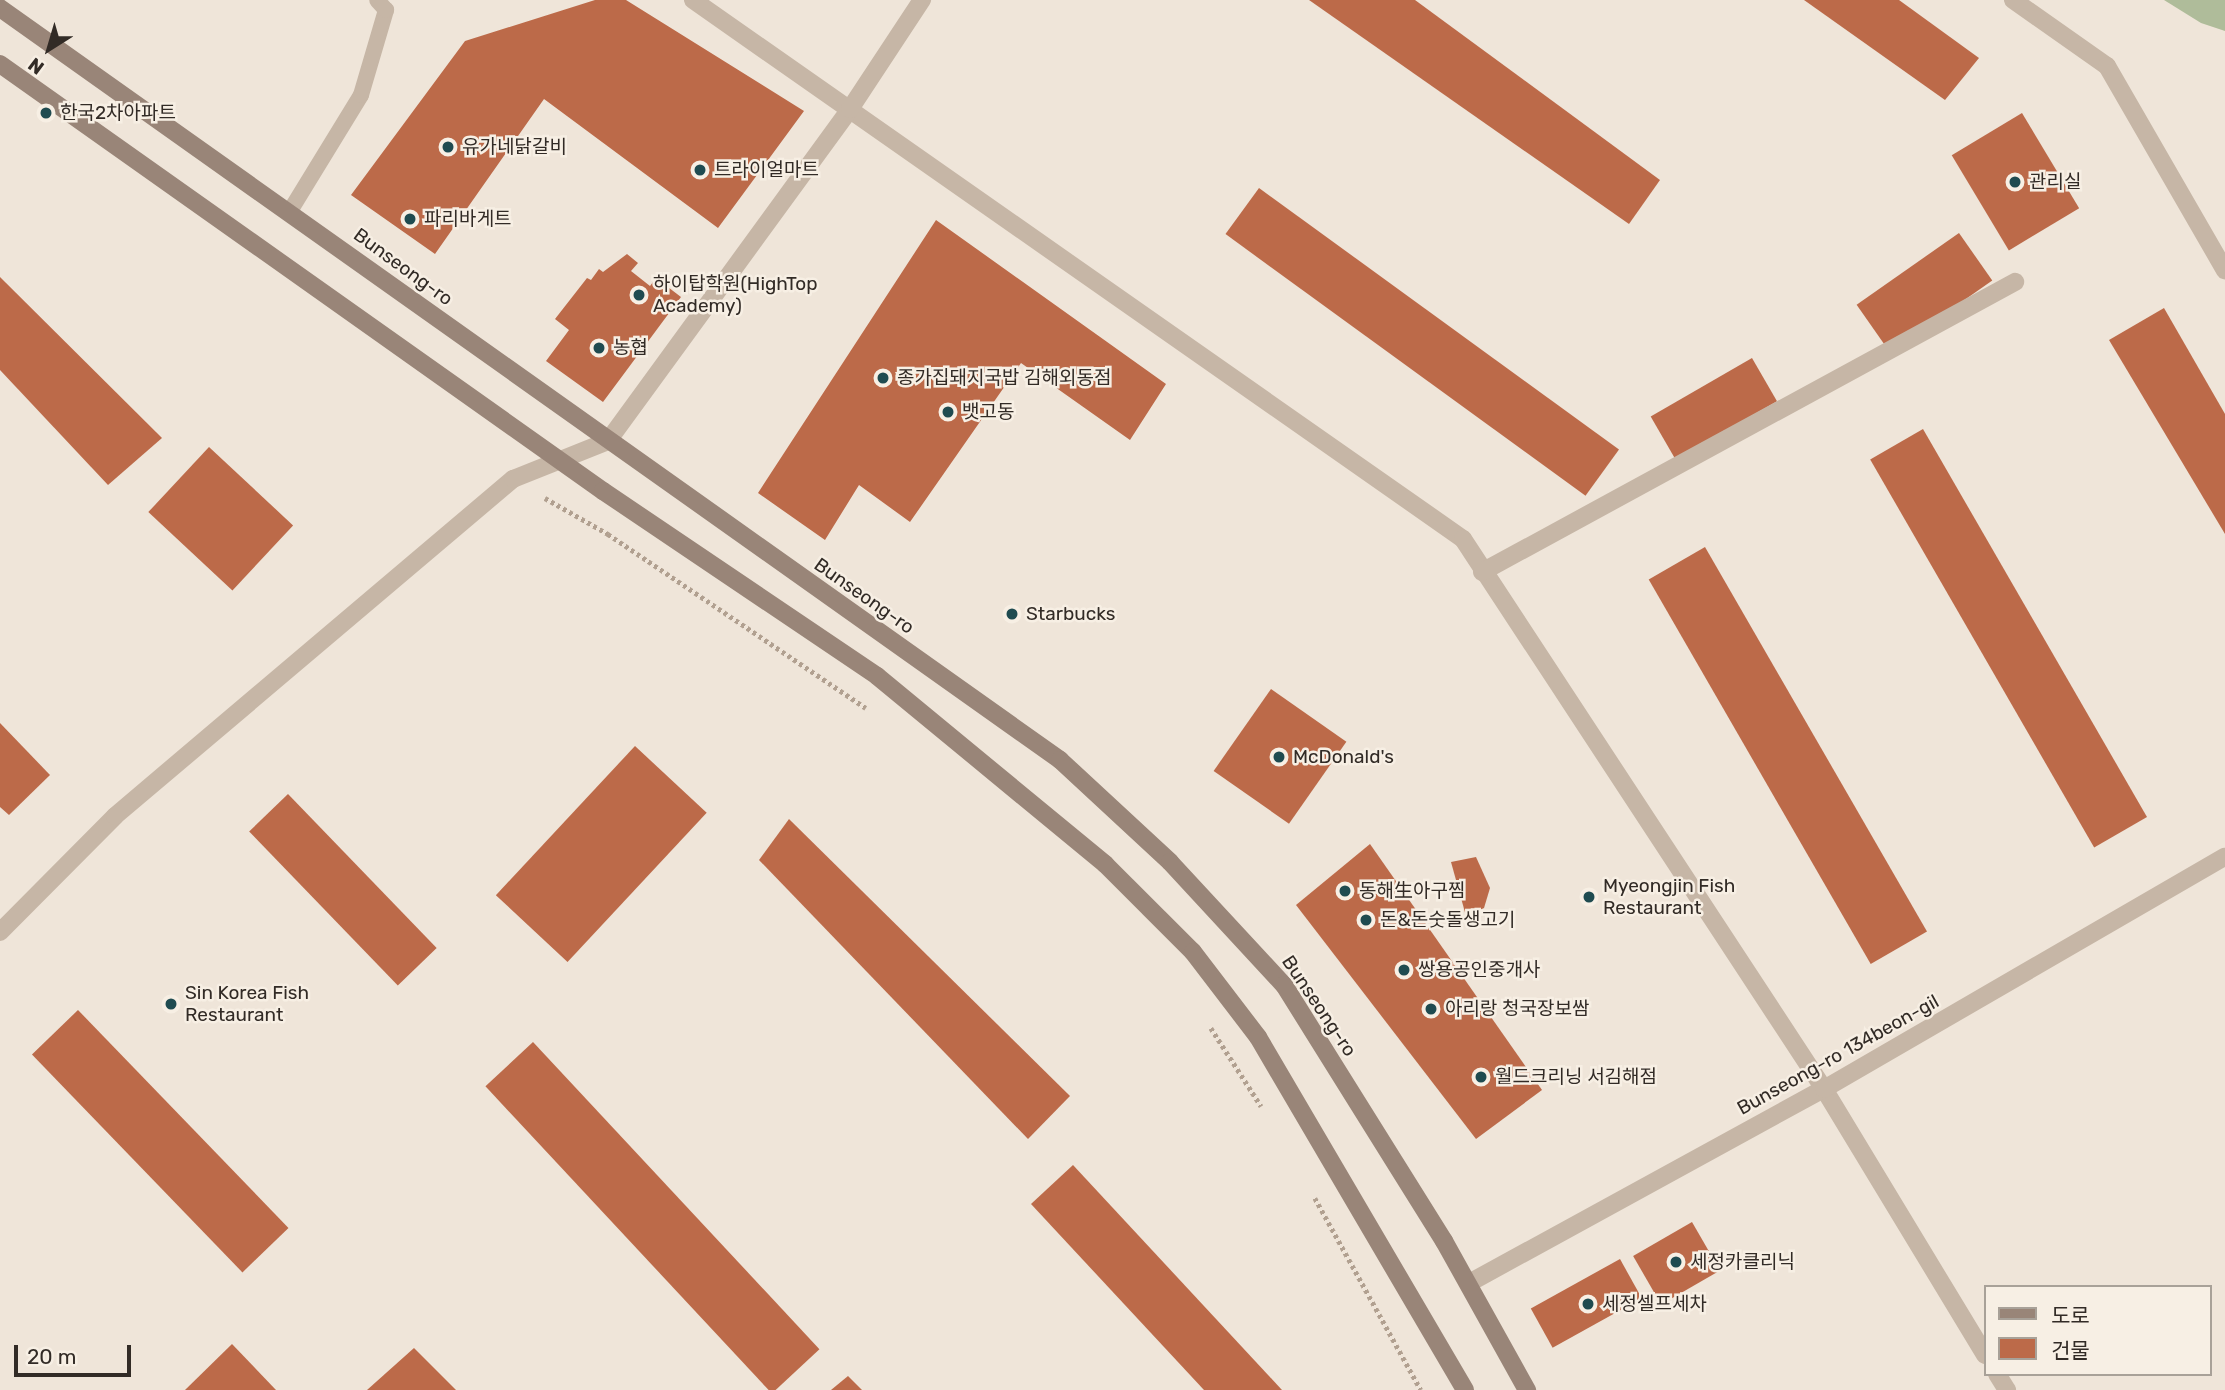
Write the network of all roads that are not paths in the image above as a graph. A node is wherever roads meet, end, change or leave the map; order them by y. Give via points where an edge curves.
1 (377, 0) edge
2 (722, 0) edge
3 (922, 0) edge
4 (2013, 0) edge
5 (699, 4) edge
6 (0, 8) edge
7 (0, 64) edge
8 (850, 109) junction
9 (290, 211) junction
10 (2225, 270) edge
11 (2015, 282) dead end
12 (608, 441) junction
13 (557, 459) junction
14 (1482, 572) junction
15 (2225, 857) edge
16 (0, 932) edge
17 (1824, 1089) junction
18 (1469, 1283) junction
19 (1983, 1352) edge
20 (1465, 1390) edge
21 (1527, 1390) edge

1 - 9 lane via 386,10 361,95
2 - 5 street
3 - 8 street
4 - 10 street via 2107,66
5 - 8 street
6 - 9 main road, Bunseong-ro
7 - 13 main road
8 - 12 street
8 - 14 street via 1462,539
9 - 12 main road, Bunseong-ro
11 - 14 street
12 - 13 street
12 - 18 main road, Bunseong-ro via 1060,760 1170,862 1284,985
13 - 16 street via 513,480 115,816
13 - 20 main road via 877,676 1105,864 1193,952 1258,1037 1325,1143
14 - 17 street
15 - 17 street, Bunseong-ro 134beon-gil
17 - 18 street, Bunseong-ro 134beon-gil
17 - 19 street
18 - 21 main road, Bunseong-ro

